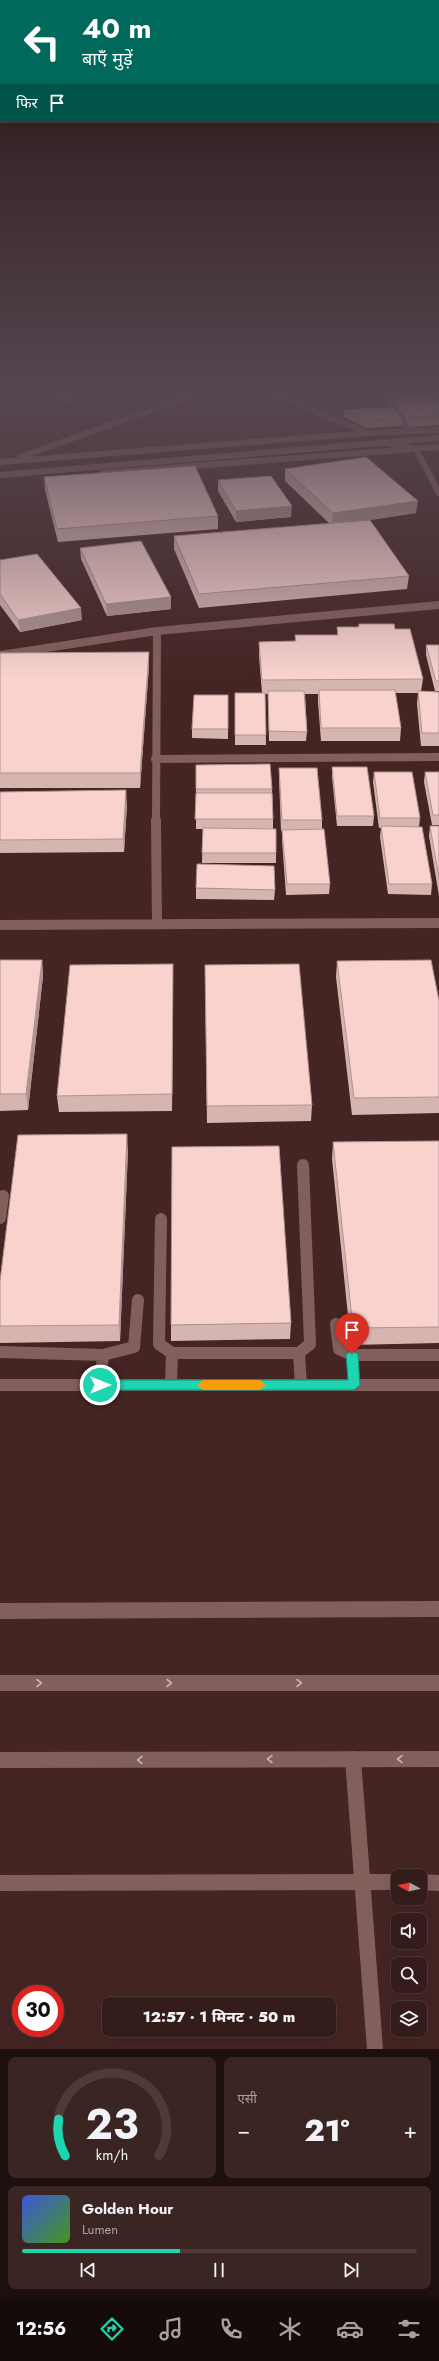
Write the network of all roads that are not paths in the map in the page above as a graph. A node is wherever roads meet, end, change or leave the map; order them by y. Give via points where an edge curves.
1 (439, 605) edge
2 (157, 631) junction
3 (0, 655) edge
4 (439, 757) edge
5 (155, 759) junction
6 (439, 923) edge
7 (157, 924) junction
8 (0, 925) edge
9 (303, 1165) dead end
10 (3, 1196) dead end
11 (0, 1218) edge
12 (161, 1220) dead end
13 (138, 1300) dead end
14 (336, 1324) dead end
15 (0, 1352) edge
16 (172, 1353) junction
17 (299, 1353) junction
18 (352, 1354) junction
19 (103, 1355) junction
20 (439, 1355) edge
21 (0, 1385) edge
22 (100, 1385) junction
23 (171, 1385) junction
24 (301, 1385) junction
25 (354, 1385) junction
26 (439, 1385) edge
27 (439, 1609) edge
28 (0, 1611) edge
29 (0, 1683) edge
30 (439, 1683) edge
31 (353, 1759) junction
32 (439, 1759) edge
33 (0, 1760) edge
34 (363, 1881) junction
35 (391, 1882) edge
36 (427, 1882) edge
37 (0, 1883) edge
38 (439, 1883) edge
39 (375, 2049) edge

1 - 2 street
2 - 3 street
2 - 5 street
4 - 5 street
5 - 7 street
6 - 7 street
7 - 8 street
9 - 17 street via 310,1344
10 - 11 street
12 - 16 street via 159,1344
13 - 19 street via 134,1347
14 - 18 street via 339,1349
15 - 19 street
16 - 17 street
16 - 23 street
17 - 24 street
18 - 20 street
18 - 25 street
19 - 22 street
21 - 22 street
22 - 23 street
23 - 24 street
24 - 25 street
25 - 26 street
27 - 28 street
29 -> 30 street
32 -> 31 street
31 -> 33 street
31 - 34 street
34 - 35 street
34 - 37 street
34 - 39 street
36 - 38 street

